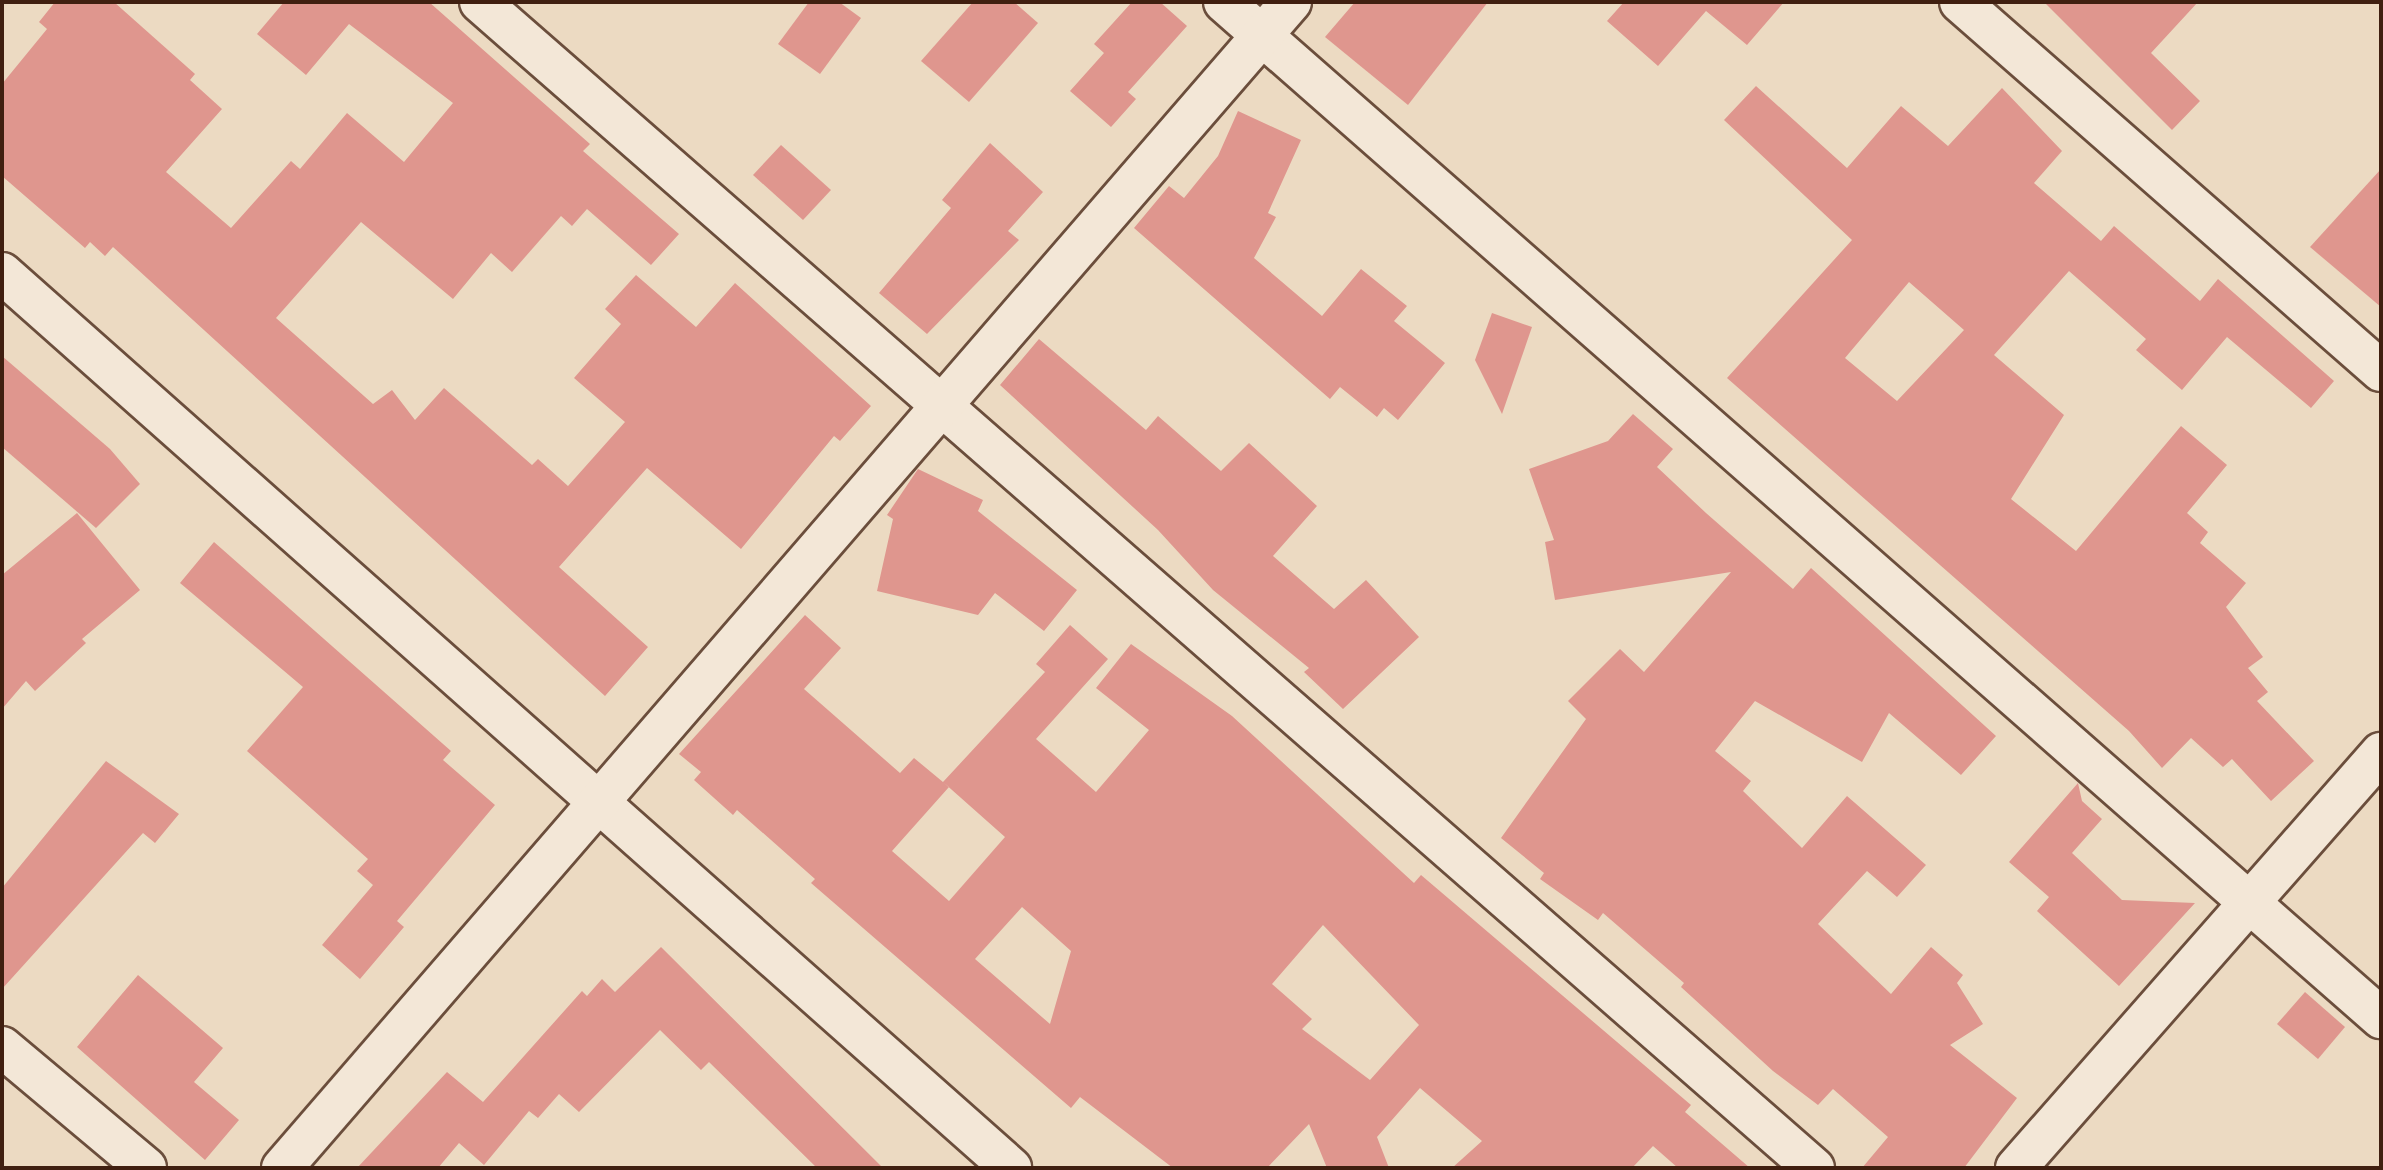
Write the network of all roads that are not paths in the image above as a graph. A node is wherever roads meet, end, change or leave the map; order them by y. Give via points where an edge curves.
1 (480, 2) edge
2 (1224, 2) edge
3 (1291, 2) edge
4 (1960, 2) edge
5 (1261, 35) junction
6 (2, 273) edge
7 (2381, 371) edge
8 (943, 404) junction
9 (2381, 753) edge
10 (599, 802) junction
11 (2248, 901) junction
12 (2381, 1018) edge
13 (2, 1047) edge
14 (146, 1168) edge
15 (282, 1168) edge
16 (1011, 1168) edge
17 (1814, 1168) edge
18 (2016, 1168) edge

1 - 8 street
2 - 5 street
3 - 5 street
4 - 7 street
5 - 8 street
5 - 11 street
6 - 10 street
8 - 10 street
8 - 17 street
9 - 11 street
10 - 15 street
10 - 16 street
11 - 12 street
11 - 18 street
13 - 14 street

